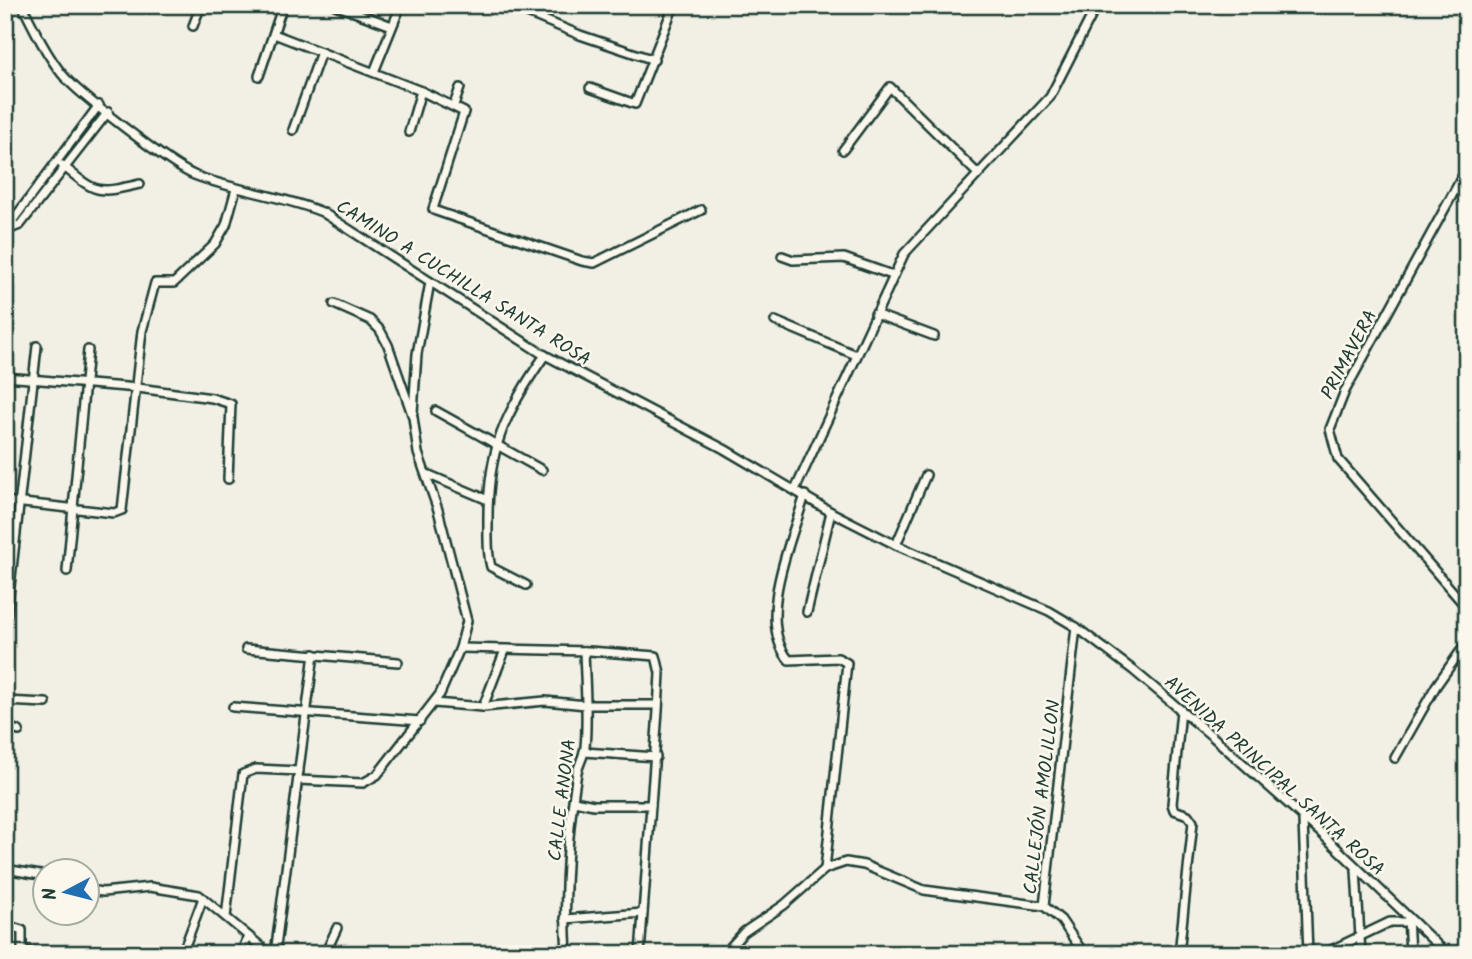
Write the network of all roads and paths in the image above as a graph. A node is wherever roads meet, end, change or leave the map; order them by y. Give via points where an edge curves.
1 (22, 5) edge
2 (201, 5) edge
3 (284, 5) edge
4 (335, 5) edge
5 (401, 5) edge
6 (508, 5) edge
7 (674, 5) edge
8 (1097, 5) edge
9 (193, 26) dead end
10 (392, 26) junction
11 (274, 34) junction
12 (321, 52) junction
13 (654, 60) junction
14 (374, 72) junction
15 (259, 76) dead end
16 (460, 88) dead end
17 (590, 88) dead end
18 (421, 91) junction
19 (99, 105) junction
20 (453, 105) junction
21 (108, 112) junction
22 (293, 130) dead end
23 (409, 132) dead end
24 (843, 149) dead end
25 (56, 160) junction
26 (63, 167) junction
27 (1467, 168) edge
28 (977, 173) junction
29 (140, 184) dead end
30 (236, 189) junction
31 (701, 210) dead end
32 (13, 226) junction
33 (5, 231) edge
34 (782, 256) dead end
35 (892, 275) junction
36 (430, 282) junction
37 (334, 304) dead end
38 (874, 313) junction
39 (775, 321) dead end
40 (934, 336) dead end
41 (37, 346) dead end
42 (88, 350) dead end
43 (545, 355) junction
44 (856, 355) junction
45 (5, 377) edge
46 (34, 378) junction
47 (84, 386) junction
48 (138, 388) junction
49 (436, 411) dead end
50 (413, 416) junction
51 (495, 445) junction
52 (542, 471) dead end
53 (427, 474) junction
54 (926, 475) dead end
55 (228, 479) dead end
56 (795, 490) junction
57 (805, 495) junction
58 (488, 500) junction
59 (5, 501) edge
60 (21, 502) junction
61 (73, 509) junction
62 (831, 512) junction
63 (896, 545) junction
64 (67, 571) dead end
65 (526, 585) dead end
66 (1467, 608) edge
67 (807, 612) dead end
68 (1076, 627) junction
69 (5, 631) edge
70 (1467, 642) edge
71 (460, 648) junction
72 (246, 649) dead end
73 (506, 650) junction
74 (584, 651) junction
75 (314, 654) junction
76 (398, 662) dead end
77 (5, 701) edge
78 (46, 702) dead end
79 (434, 703) junction
80 (586, 705) junction
81 (658, 705) junction
82 (233, 707) dead end
83 (483, 707) junction
84 (1181, 710) junction
85 (307, 713) junction
86 (420, 721) junction
87 (5, 726) edge
88 (19, 731) dead end
89 (584, 752) junction
90 (656, 757) junction
91 (1395, 758) dead end
92 (299, 771) junction
93 (298, 780) junction
94 (574, 802) junction
95 (651, 805) junction
96 (1303, 820) junction
97 (5, 869) edge
98 (1356, 869) junction
99 (825, 870) junction
100 (32, 874) edge
101 (102, 892) edge
102 (203, 898) junction
103 (1044, 906) junction
104 (643, 913) junction
105 (226, 917) junction
106 (565, 919) junction
107 (1408, 919) junction
108 (5, 926) edge
109 (337, 929) dead end
110 (1360, 934) junction
111 (248, 936) junction
112 (22, 952) edge
113 (95, 954) edge
114 (182, 954) edge
115 (241, 954) edge
116 (272, 954) edge
117 (325, 954) edge
118 (567, 954) edge
119 (640, 954) edge
120 (724, 954) edge
121 (1084, 954) edge
122 (1179, 954) edge
123 (1308, 954) edge
124 (1323, 954) edge
125 (1361, 954) edge
126 (1410, 954) edge
127 (1447, 954) edge

1 - 19 street, CAMINO A CUCHILLA SANTA ROSA via 64,76
2 - 9 street
3 - 11 street
4 - 10 street
5 - 10 street
6 - 13 street
7 - 13 street
8 - 28 street via 1050,97
10 - 14 street
11 - 12 street
11 - 15 street
12 - 14 street
12 - 22 street
13 - 17 street via 635,104
14 - 18 street
16 - 20 street
18 - 20 street
18 - 23 street
19 - 21 street, CAMINO A CUCHILLA SANTA ROSA
19 - 25 street
20 - 31 street via 464,112 433,209 594,262
21 - 26 street
21 - 30 street, CAMINO A CUCHILLA SANTA ROSA via 190,173
24 - 28 street via 890,87
25 - 26 street
25 - 32 street
26 - 29 street via 95,191
26 - 32 street via 20,225
27 - 66 street, PRIMAVERA via 1345,391 1330,429 1338,459
28 - 35 street via 904,254
30 - 36 street, CAMINO A CUCHILLA SANTA ROSA via 288,198 322,212
30 - 48 street via 215,244 174,283 155,283 150,291
32 - 33 street
34 - 35 street via 793,260 844,258
35 - 38 street
36 - 43 street, CAMINO A CUCHILLA SANTA ROSA
36 - 50 street via 416,354
37 - 50 street via 370,320 380,330
38 - 40 street
38 - 44 street
39 - 44 street
41 - 46 street
42 - 47 street
43 - 51 street via 514,400
43 - 56 street, CAMINO A CUCHILLA SANTA ROSA
44 - 56 street
45 - 46 street
46 - 47 street
46 - 60 street
47 - 48 street
47 - 61 street
48 - 55 street via 231,404
48 - 61 street via 122,510
49 - 51 street
50 - 53 street via 418,453
51 - 52 street
51 - 58 street
53 - 58 street
53 - 71 street via 465,607 467,621
54 - 63 street
56 - 57 street, CAMINO A CUCHILLA SANTA ROSA
57 - 62 street, CAMINO A CUCHILLA SANTA ROSA
57 - 99 street via 773,603 782,652 789,660 838,658 847,663
58 - 65 street via 489,563
59 - 60 street
60 - 61 street
60 - 69 street
61 - 64 street
62 - 63 street, CAMINO A CUCHILLA SANTA ROSA
62 - 67 street
63 - 68 street, CAMINO A CUCHILLA SANTA ROSA
68 - 84 street, AVENIDA PRINCIPAL SANTA ROSA
68 - 103 street, CALLEJÓN AMOLILLON
70 - 91 street
71 - 73 street
71 - 79 street
72 - 75 street
73 - 74 street
73 - 83 street
74 - 80 street, CALLE ANONA
74 - 81 street via 656,656
75 - 76 street
75 - 85 street
77 - 78 street
79 - 83 street
79 - 86 street
80 - 81 street
80 - 83 street via 545,701
80 - 89 street, CALLE ANONA
81 - 90 street
82 - 85 street
84 - 96 street, AVENIDA PRINCIPAL SANTA ROSA
84 - 122 street via 1172,804 1193,822
85 - 86 street
85 - 92 street
86 - 93 street via 371,780
87 - 88 street
89 - 90 street
89 - 94 street, CALLE ANONA
90 - 95 street
92 - 93 street
92 - 105 street via 256,769 243,775
93 - 116 street
94 - 95 street
94 - 106 street, CALLE ANONA
95 - 104 street
96 - 98 street, AVENIDA PRINCIPAL SANTA ROSA
96 - 123 street
97 - 100 street
98 - 107 street, AVENIDA PRINCIPAL SANTA ROSA
98 - 110 street
99 - 103 street, CALLEJÓN AMOLILLON via 846,862 924,890
99 - 120 street via 744,932
101 - 102 street via 150,887
102 - 105 street
102 - 114 street
103 - 121 street via 1061,920
104 - 106 street
104 - 119 street
105 - 111 street
106 - 118 street, CALLE ANONA
107 - 110 street
107 - 126 street
107 - 127 street, AVENIDA PRINCIPAL SANTA ROSA
108 - 112 street via 22,930
109 - 117 street
110 - 124 street
110 - 125 street
111 - 115 street
111 - 116 street
112 - 113 street

